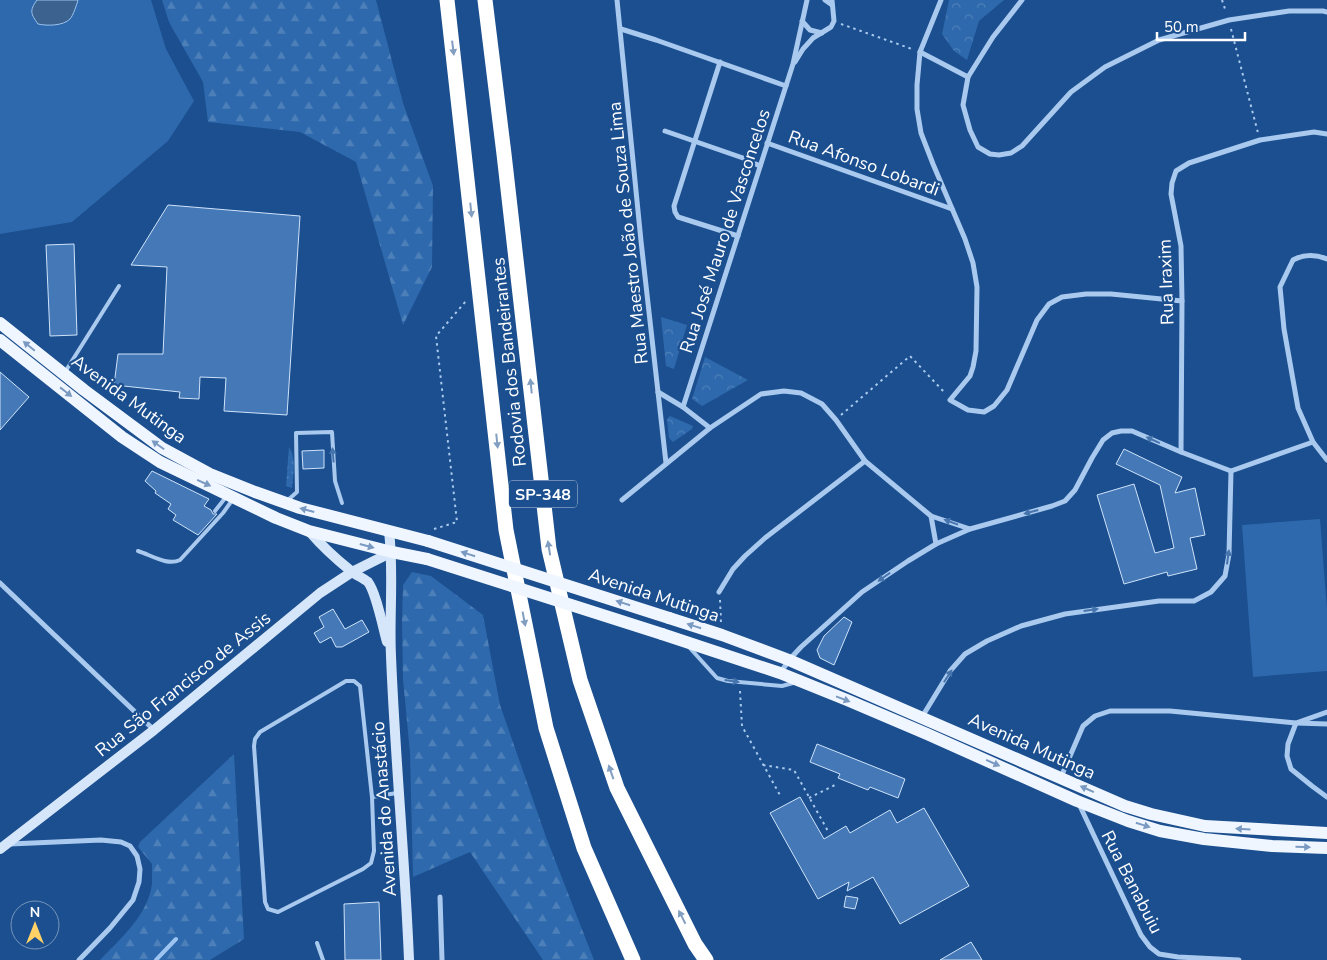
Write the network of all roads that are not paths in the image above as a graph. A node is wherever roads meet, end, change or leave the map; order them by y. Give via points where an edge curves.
1 (447, 0) edge
2 (485, 0) edge
3 (618, 0) edge
4 (808, 0) edge
5 (825, 0) edge
6 (941, 0) edge
7 (1022, 0) edge
8 (832, 3) edge
9 (1327, 12) edge
10 (802, 21) junction
11 (621, 29) junction
12 (824, 33) junction
13 (920, 52) junction
14 (720, 62) junction
15 (793, 64) junction
16 (968, 77) junction
17 (786, 86) junction
18 (665, 131) dead end
19 (1327, 134) edge
20 (694, 141) junction
21 (767, 143) junction
22 (760, 166) junction
23 (952, 210) junction
24 (738, 236) junction
25 (1327, 259) edge
26 (119, 286) dead end
27 (1182, 301) junction
28 (0, 323) edge
29 (0, 340) edge
30 (64, 374) junction
31 (658, 392) junction
32 (683, 407) junction
33 (710, 428) junction
34 (1313, 442) junction
35 (1181, 452) junction
36 (1327, 460) edge
37 (864, 461) junction
38 (666, 462) junction
39 (1231, 471) junction
40 (232, 496) junction
41 (622, 500) dead end
42 (284, 503) junction
43 (342, 503) dead end
44 (215, 510) dead end
45 (931, 516) junction
46 (354, 522) junction
47 (970, 529) junction
48 (309, 531) junction
49 (389, 531) junction
50 (936, 544) junction
51 (138, 551) dead end
52 (392, 552) junction
53 (352, 572) junction
54 (0, 583) edge
55 (719, 592) road end
56 (683, 640) junction
57 (391, 655) junction
58 (789, 660) junction
59 (780, 673) junction
60 (798, 681) junction
61 (1327, 712) edge
62 (922, 717) junction
63 (893, 719) junction
64 (1296, 723) junction
65 (1327, 724) edge
66 (154, 730) junction
67 (1063, 782) junction
68 (400, 793) junction
69 (372, 797) junction
70 (1074, 797) junction
71 (1327, 797) edge
72 (1327, 834) edge
73 (3, 847) edge
74 (1327, 848) edge
75 (440, 897) dead end
76 (317, 943) dead end
77 (79, 960) edge
78 (323, 960) edge
79 (409, 960) edge
80 (442, 960) edge
81 (633, 960) edge
82 (706, 960) edge
83 (1239, 960) edge

1 -> 81 highway, Rodovia dos Bandeirantes / SP-348 via 506,530 546,728 584,848
82 -> 2 highway, Rodovia dos Bandeirantes / SP-348 via 617,788 580,680 549,549
3 - 11 street, Rua Maestro João de Souza Lima
4 - 10 street, Rua José Mauro de Vasconcelos
5 - 8 street
6 - 13 street
7 - 16 street
8 - 12 street, Rua José Mauro de Vasconcelos via 834,21
9 - 16 street via 1289,11 1229,20 1159,40 1105,67 1071,92 1022,146 999,156 978,146 970,130 963,105
10 - 12 street via 810,30
10 - 15 street, Rua José Mauro de Vasconcelos
11 - 14 street
11 - 31 street, Rua Maestro João de Souza Lima
12 - 15 street, Rua José Mauro de Vasconcelos via 813,38
13 - 16 street
13 - 23 street via 917,109 921,133
14 - 17 street
14 - 20 street
15 - 17 street, Rua José Mauro de Vasconcelos
17 - 21 street, Rua José Mauro de Vasconcelos
18 - 20 street
19 - 27 street, Rua Iraxim via 1314,132 1260,140 1189,163 1176,171 1171,194 1181,246
20 - 22 street
20 - 24 street via 674,206 675,212 678,217
21 - 22 street, Rua José Mauro de Vasconcelos
21 - 23 street, Rua Afonso Lobardi
22 - 24 street, Rua José Mauro de Vasconcelos
23 - 27 street via 965,238 977,287 973,367 970,376 950,400 968,410 984,412 994,406 1006,390 1037,320 1049,304 1062,297 1111,294
24 - 32 street, Rua José Mauro de Vasconcelos
25 - 34 street via 1304,255 1293,260 1280,287 1298,408
26 - 30 lane
27 - 35 street, Rua Iraxim
30 -> 28 main road, Avenida Mutinga
29 -> 40 main road, Avenida Mutinga via 122,437 180,477
42 -> 30 main road, Avenida Mutinga via 210,474 162,448
31 - 32 street
31 - 38 street, Rua Maestro João de Souza Lima
32 - 33 street
33 - 37 street via 761,394 801,393 822,404
33 - 38 street
34 - 36 street
34 - 39 street
35 - 39 street
35 -> 47 street via 1132,431 1112,433 1103,440 1075,490 1065,501
37 - 45 street
37 - 55 street via 745,556
38 - 41 street
62 -> 39 street via 950,671 965,654 986,641 1021,626 1065,614 1159,601 1194,601 1211,592 1224,576 1229,554
40 - 44 lane
40 - 48 main road, Avenida Mutinga
40 - 51 lane via 224,513 177,562
43 -> 42 lane via 336,481 332,432 296,434 297,492
46 -> 42 main road, Avenida Mutinga
47 -> 45 street
45 - 50 street
46 - 48 main road via 322,521
46 - 49 main road, Avenida Mutinga
47 - 50 street
48 -> 52 main road, Avenida Mutinga
48 - 53 main road, Avenida do Anastácio
49 - 52 main road, Avenida do Anastácio
58 -> 49 main road, Avenida Mutinga, bridge via 722,635
50 -> 58 street via 862,592
52 - 53 main road, Rua São Francisco de Assis
52 - 56 main road, Avenida Mutinga, bridge via 427,559
52 - 57 main road, Avenida do Anastácio
53 - 57 main road, Avenida do Anastácio via 371,588
53 - 66 main road, Rua São Francisco de Assis via 320,593
54 - 66 street
56 - 59 main road, Avenida Mutinga
56 -> 60 lane via 717,678 782,686
57 - 68 main road, Avenida do Anastácio
58 - 59 street
58 - 62 main road, Avenida Mutinga
59 - 60 main road, Avenida Mutinga
60 -> 63 main road, Avenida Mutinga
61 - 64 street
62 - 63 street
62 - 67 main road, Avenida Mutinga
63 -> 70 main road, Avenida Mutinga
64 - 65 street
64 - 67 street via 1170,711 1110,710 1083,726
64 - 71 street via 1288,744 1291,769
66 - 73 main road, Rua São Francisco de Assis
72 -> 67 main road, Avenida Mutinga via 1212,826 1170,819
68 - 69 lane
68 - 79 main road, Avenida do Anastácio
69 - 69 lane via 360,686 354,681 346,681 260,732 254,746 268,909 278,912 371,863 374,851
70 -> 74 main road, Avenida Mutinga via 1160,831 1204,840
70 - 83 street, Rua Banabuiu via 1141,935 1150,947 1159,954
73 - 77 street via 101,840 130,846 137,856 139,882 133,900
75 - 80 street
76 - 78 lane

